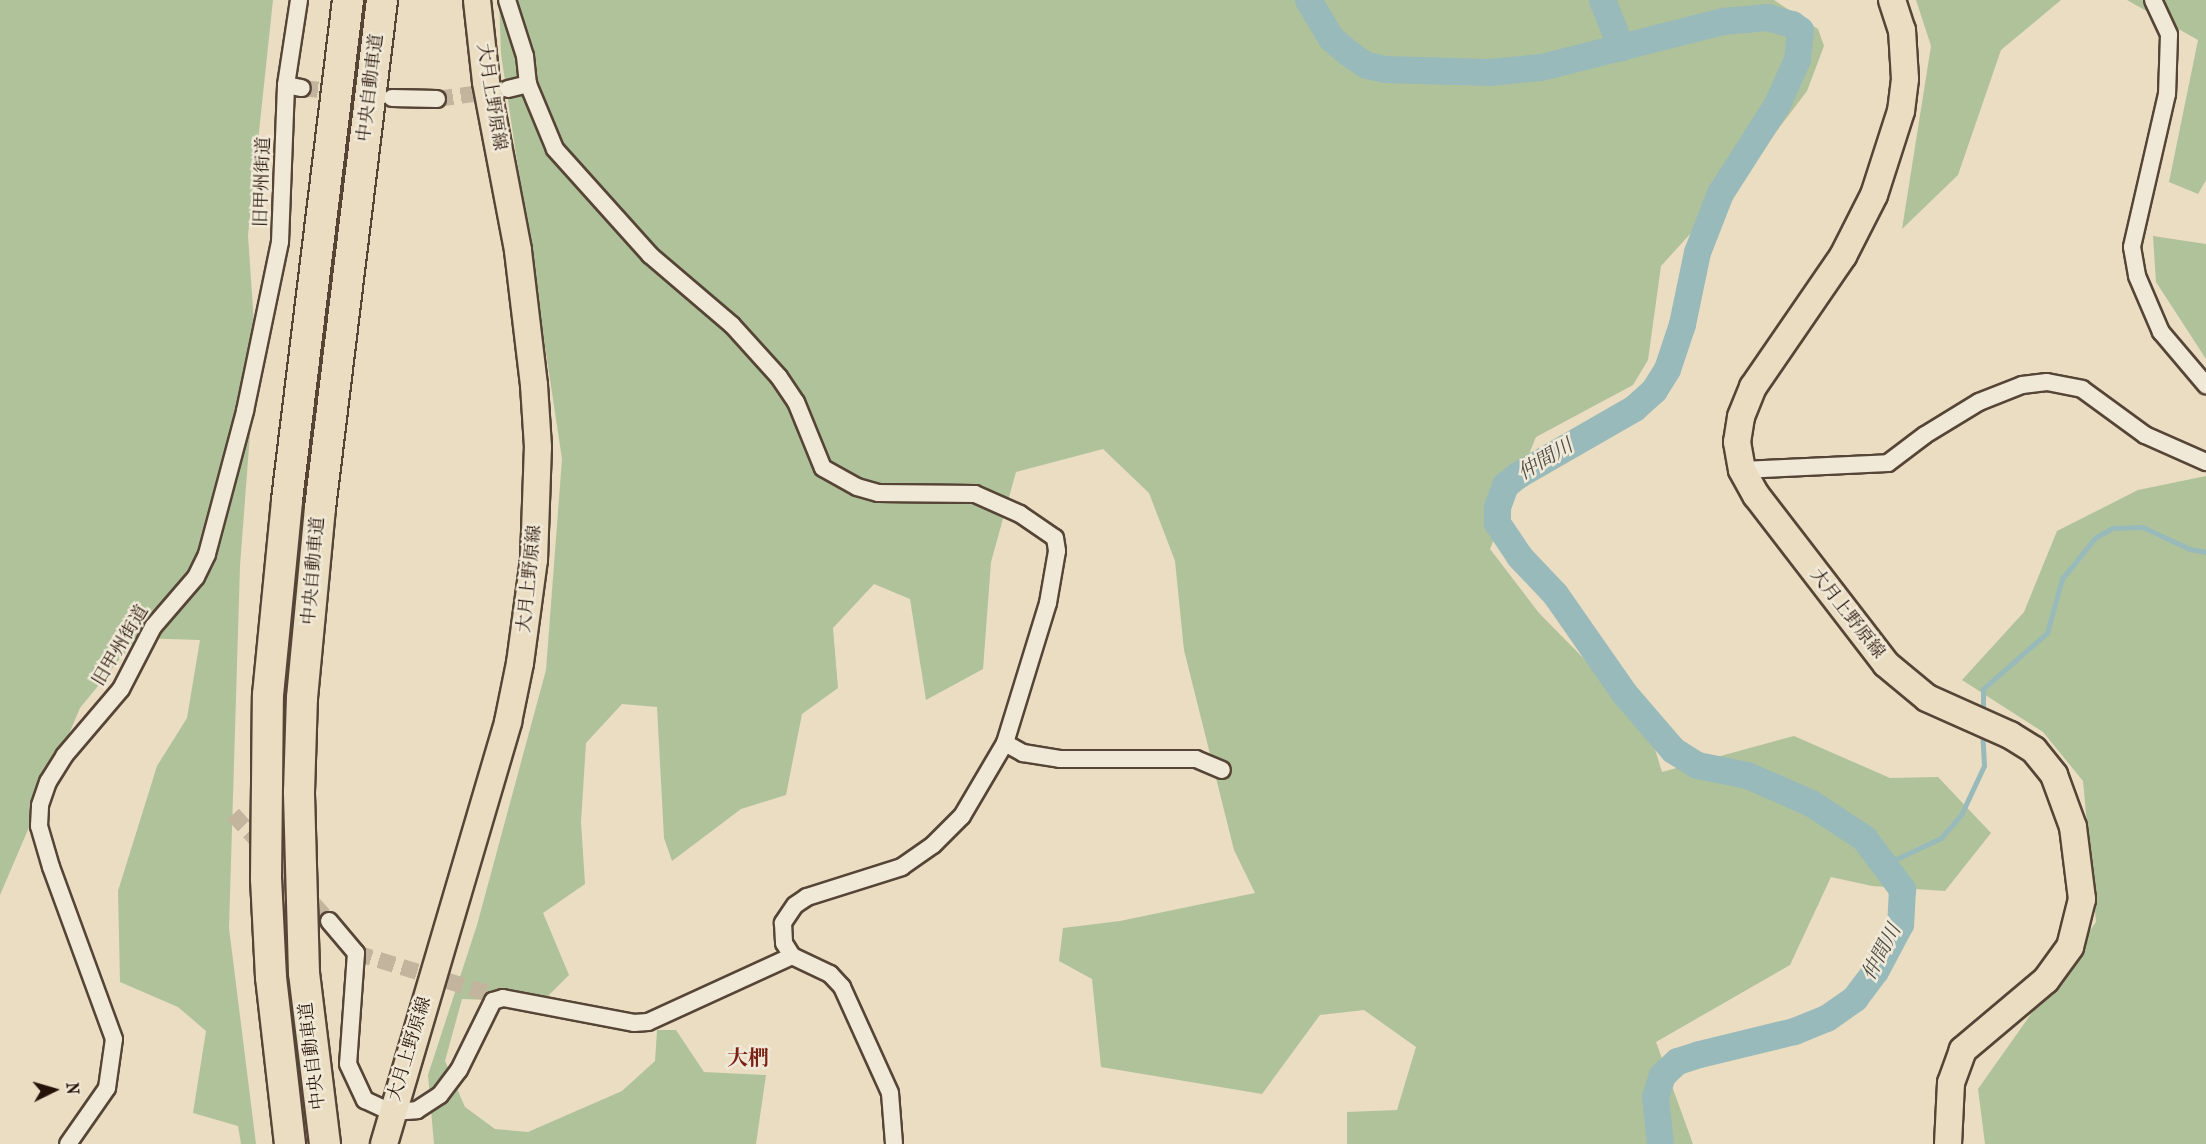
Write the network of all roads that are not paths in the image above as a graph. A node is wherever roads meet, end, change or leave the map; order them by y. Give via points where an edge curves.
1 (299, 0) edge
2 (348, 0) edge
3 (382, 0) edge
4 (477, 0) edge
5 (507, 0) edge
6 (1892, 0) edge
7 (2153, 0) edge
8 (528, 84) junction
9 (508, 89) tunnel mouth
10 (392, 98) tunnel mouth
11 (437, 99) tunnel mouth
12 (2206, 385) edge
13 (2206, 462) edge
14 (1742, 470) junction
15 (1005, 743) junction
16 (1222, 770) dead end
17 (329, 921) tunnel mouth
18 (792, 956) junction
19 (391, 1112) junction
20 (69, 1144) edge
21 (290, 1144) edge
22 (325, 1144) edge
23 (384, 1144) edge
24 (894, 1144) edge
25 (1948, 1144) edge

1 - 20 street, 旧甲州街道 via 280,242 245,411 207,554 196,577 153,627 121,689 64,756 40,805 39,826 51,867 114,1039 107,1088
2 - 21 highway, 中央自動車道 via 287,500 268,695 266,879 271,977
3 - 22 highway, 中央自動車道 via 320,508 302,698 299,792 304,973
4 - 19 main road, 大月上野原線 via 486,82 518,250 534,385 538,457 534,560 508,722
5 - 8 street via 525,57
6 - 14 main road, 大月上野原線 via 1905,48 1901,111 1874,195 1851,242 1748,397 1737,441
7 - 12 street via 2169,35 2167,94 2132,247 2137,276 2161,332
8 - 9 street
8 - 15 street via 555,149 574,173 650,255 732,325 779,377 796,402 823,468 878,494 975,494 1020,514 1055,538 1057,550 1048,603
10 - 11 street
13 - 14 street via 2145,435 2082,389 2047,382 2022,385 1979,402 1888,463
14 - 25 main road, 大月上野原線 via 1769,513 1886,664 1927,698 2010,735 2034,750 2054,775 2073,827 2082,899 2070,946 2046,980 1963,1050 1951,1083
15 - 16 street via 1023,753 1060,759 1196,759
15 - 18 street via 962,816 914,861 891,872 817,892 795,905 783,923 782,934
17 - 19 street via 356,953 348,1064 365,1100
18 - 19 street via 648,1022 634,1023 503,998 493,1000 459,1070 440,1095 417,1110
18 - 24 street via 830,974 842,987 890,1093
19 - 23 main road, 大月上野原線

